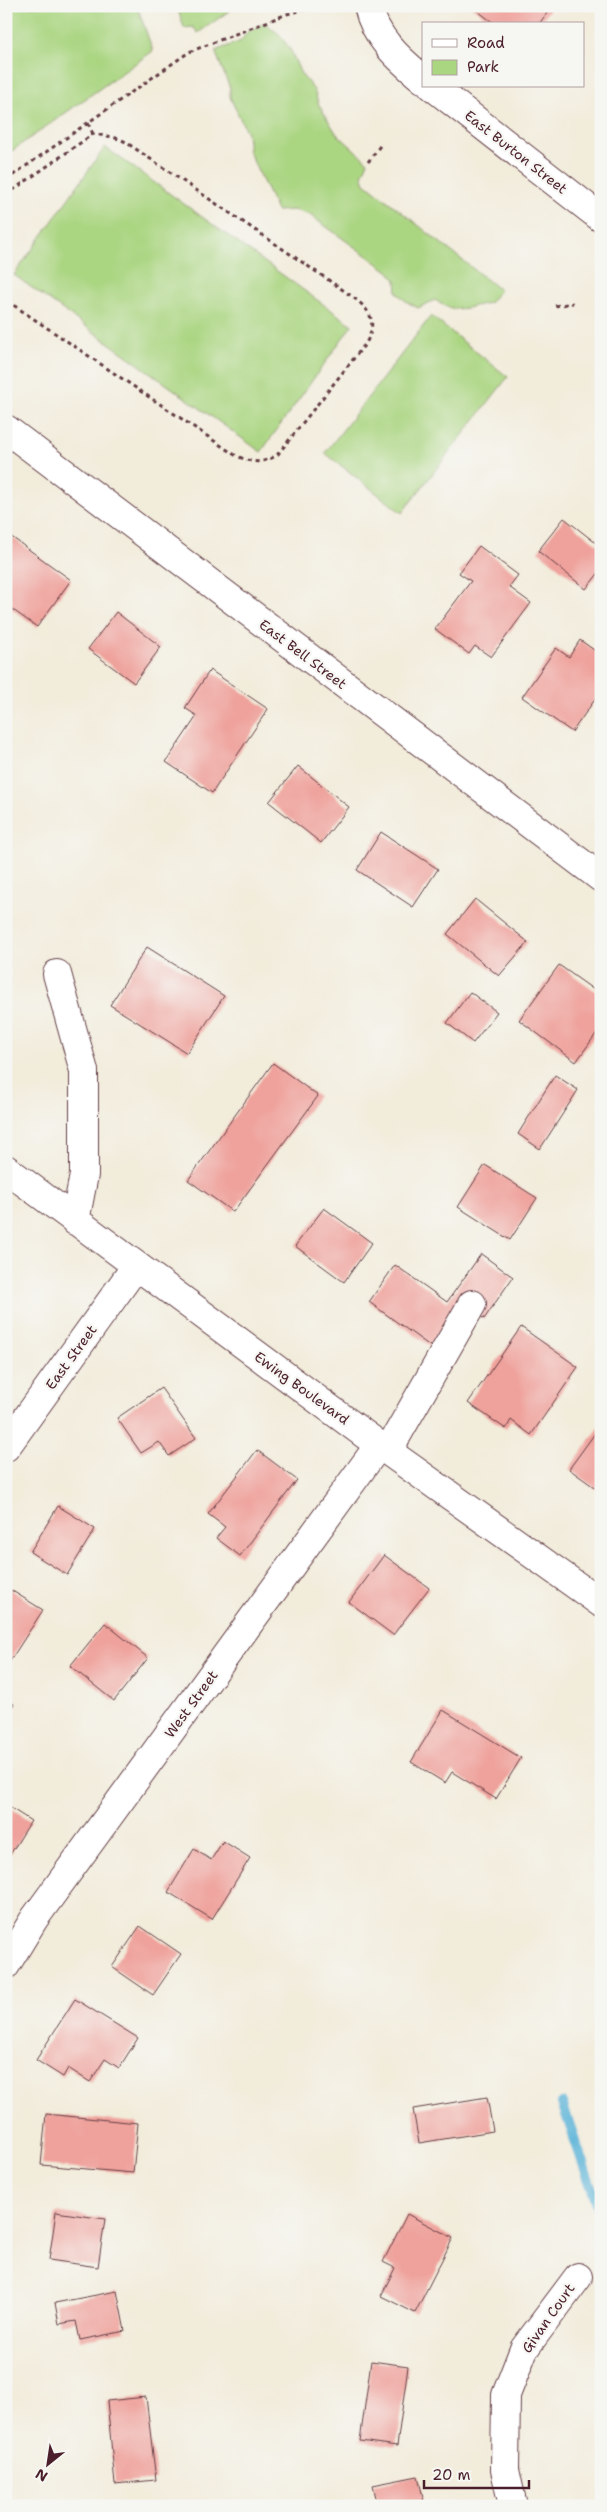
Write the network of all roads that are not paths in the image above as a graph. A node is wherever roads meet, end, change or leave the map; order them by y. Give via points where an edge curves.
1 (368, 6) edge
2 (422, 79) edge
3 (435, 88) edge
4 (601, 218) edge
5 (6, 429) edge
6 (601, 878) edge
7 (57, 974) dead end
8 (6, 1170) edge
9 (75, 1221) junction
10 (136, 1266) junction
11 (472, 1304) dead end
12 (6, 1447) edge
13 (383, 1448) junction
14 (601, 1603) edge
15 (6, 1965) edge
16 (578, 2277) dead end
17 (513, 2506) edge

1 - 2 street via 381,39
3 - 4 street, East Burton Street
5 - 6 street, East Bell Street
7 - 9 street via 84,1071 84,1175
8 - 9 street, Ewing Boulevard
9 - 10 street, Ewing Boulevard
10 - 12 street, East Street
10 - 13 street, Ewing Boulevard
11 - 13 street, West Street
13 - 14 street, Ewing Boulevard
13 - 15 street, West Street via 34,1919
16 - 17 street, Givan Court via 524,2349 506,2395 505,2470

